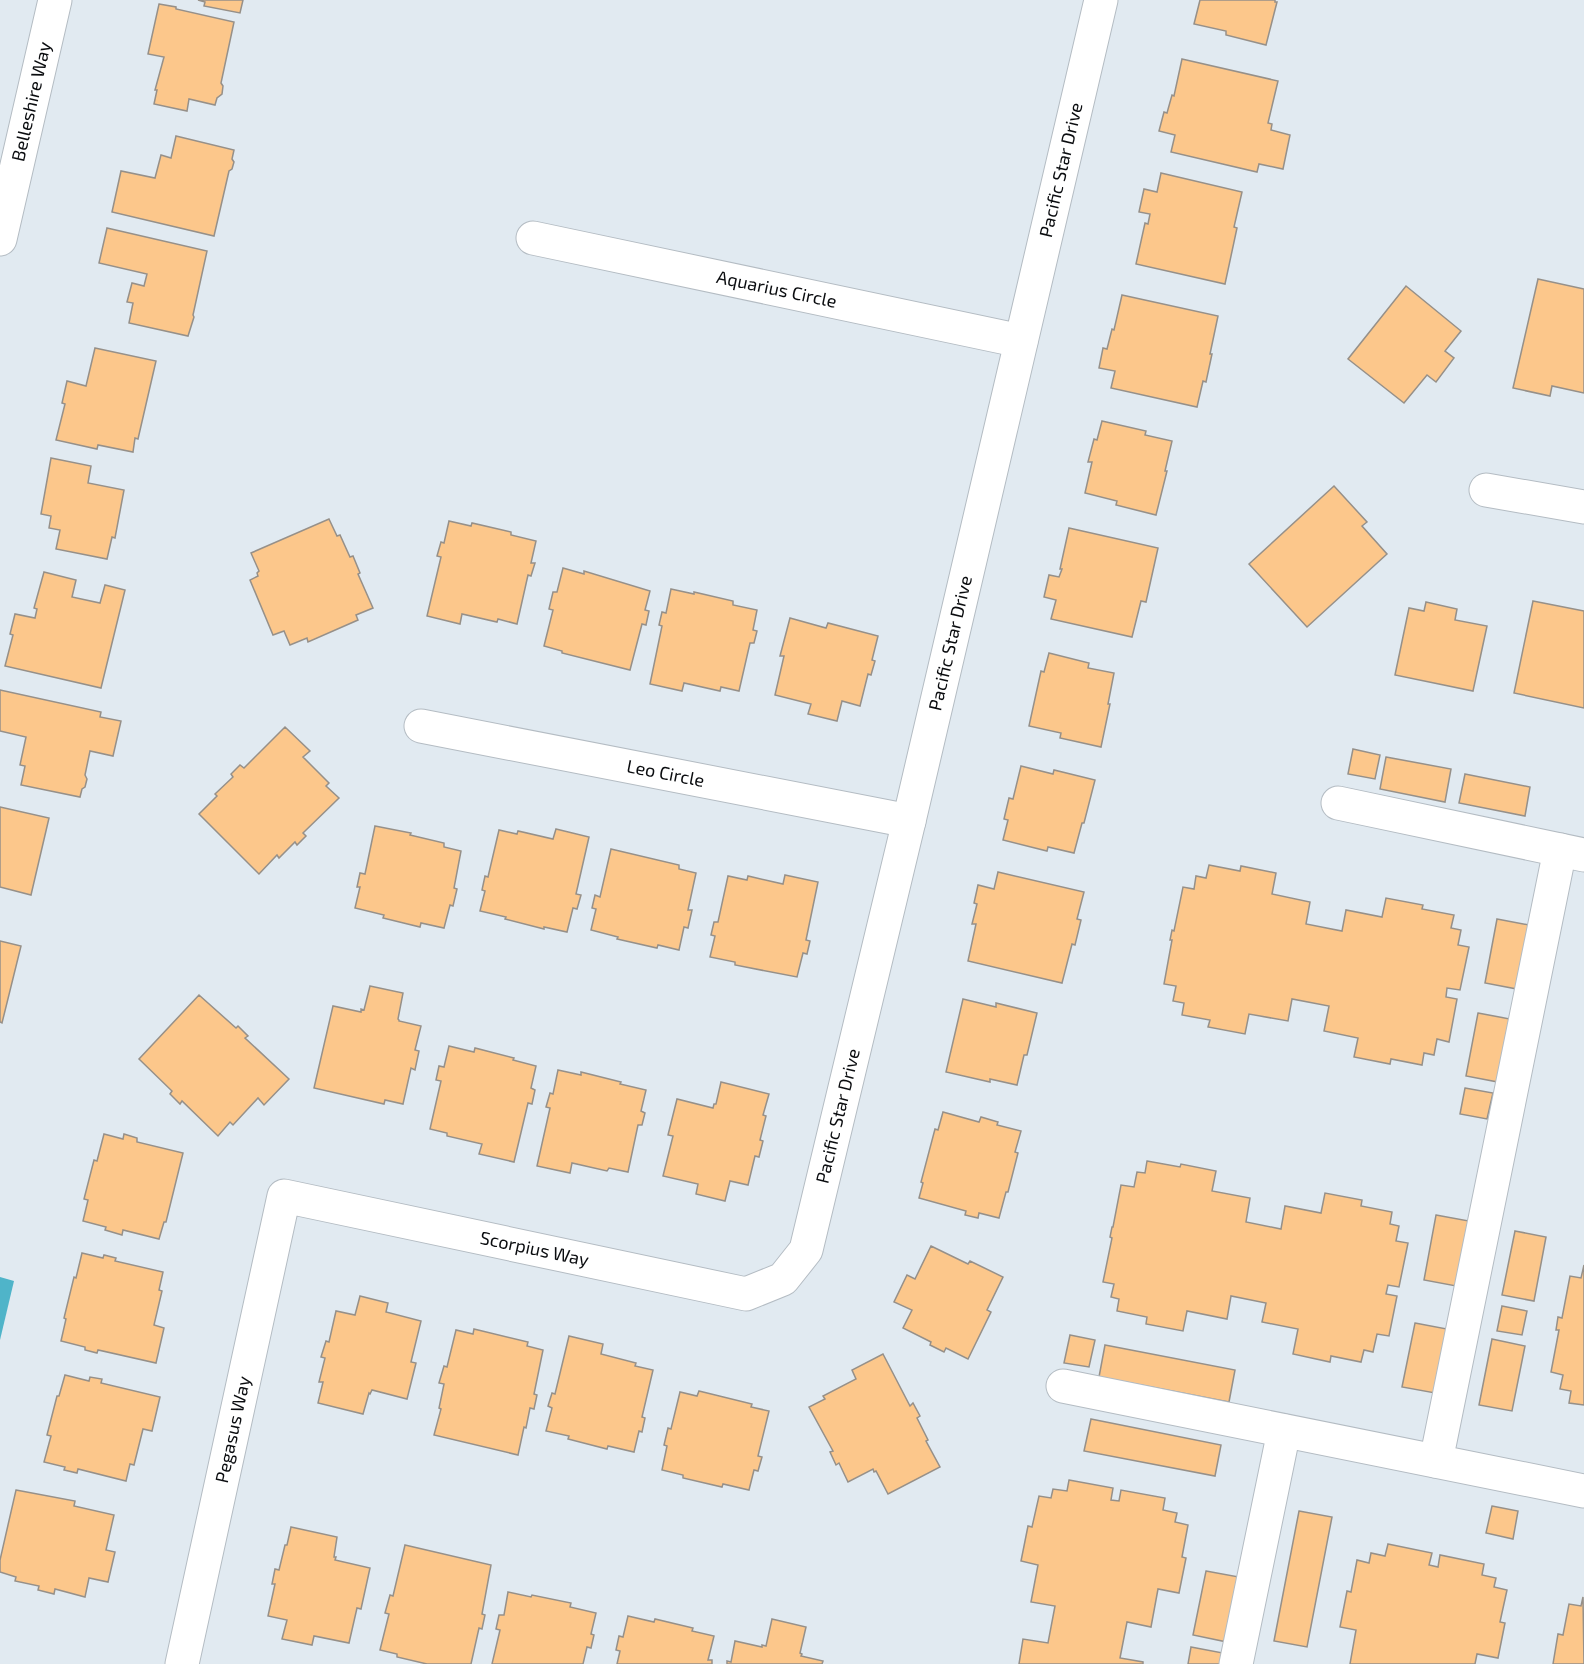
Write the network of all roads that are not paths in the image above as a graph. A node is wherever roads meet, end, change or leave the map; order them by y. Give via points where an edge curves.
1 (55, 0) edge
2 (1101, 0) edge
3 (533, 238) dead end
4 (0, 239) edge
5 (1021, 341) junction
6 (1486, 490) dead end
7 (1584, 507) edge
8 (422, 726) dead end
9 (1338, 803) dead end
10 (909, 821) junction
11 (1572, 853) edge
12 (284, 1196) joint
13 (783, 1279) joint
14 (1063, 1386) dead end
15 (1284, 1431) junction
16 (1436, 1461) junction
17 (1584, 1491) edge
18 (182, 1664) edge
19 (1236, 1664) edge

1 - 4 street, Belleshire Way
2 - 5 street, Pacific Star Drive
3 - 5 street, Aquarius Circle
5 - 10 street, Pacific Star Drive
6 - 7 street
8 - 10 street, Leo Circle
9 - 11 street
10 - 13 street, Pacific Star Drive via 806,1250
11 - 16 street
12 - 13 street, Scorpius Way via 746,1294
12 - 18 street, Pegasus Way
14 - 15 street
15 - 16 street
15 - 19 street
16 - 17 street

